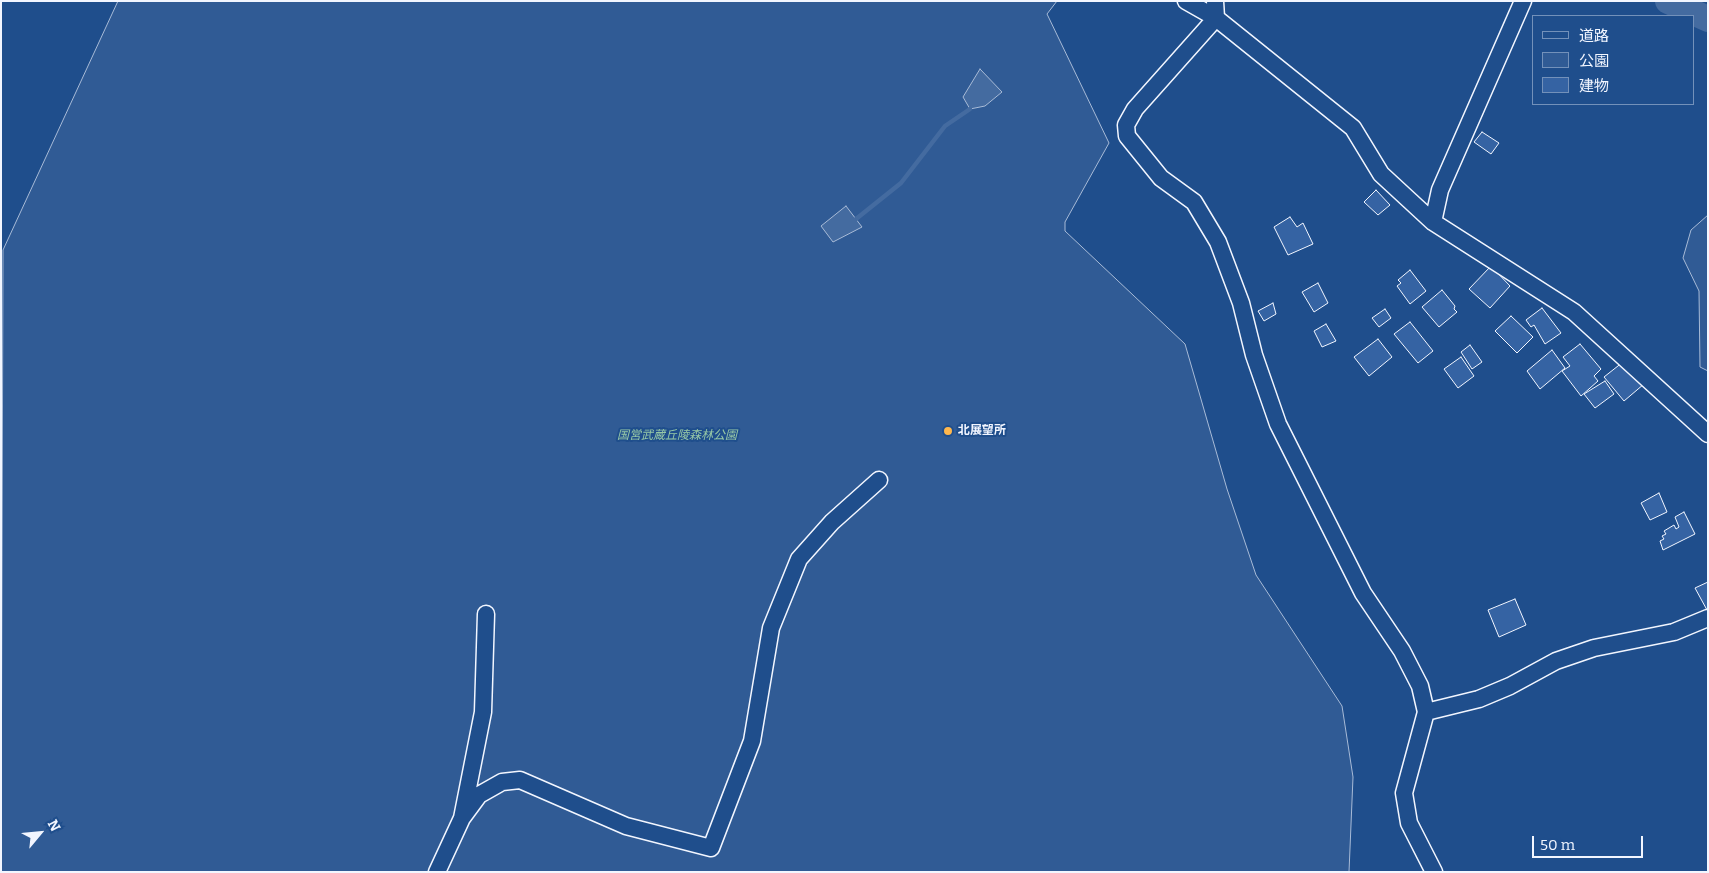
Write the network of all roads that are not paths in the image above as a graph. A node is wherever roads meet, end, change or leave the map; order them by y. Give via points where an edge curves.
1 (1186, 1) edge
2 (1216, 1) edge
3 (1523, 1) edge
4 (1216, 18) junction
5 (1433, 222) junction
6 (1708, 434) edge
7 (879, 480) dead end
8 (486, 618) dead end
9 (1708, 618) edge
10 (1426, 712) junction
11 (462, 818) junction
12 (437, 872) edge
13 (1434, 872) edge

1 - 4 street
2 - 4 street
3 - 5 street via 1440,190
4 - 5 street via 1353,128 1381,174
4 - 10 street via 1135,109 1126,125 1127,136 1161,178 1194,202 1218,242 1241,303 1254,355 1278,424 1363,592 1420,686
5 - 6 street via 1574,312
7 - 11 street via 832,522 799,559 771,628 752,741 711,848 626,826 520,780 502,782 479,795
8 - 11 street via 483,712
9 - 10 street via 1674,632 1594,648 1556,661 1478,699
10 - 13 street via 1404,793 1409,823
11 - 12 street

